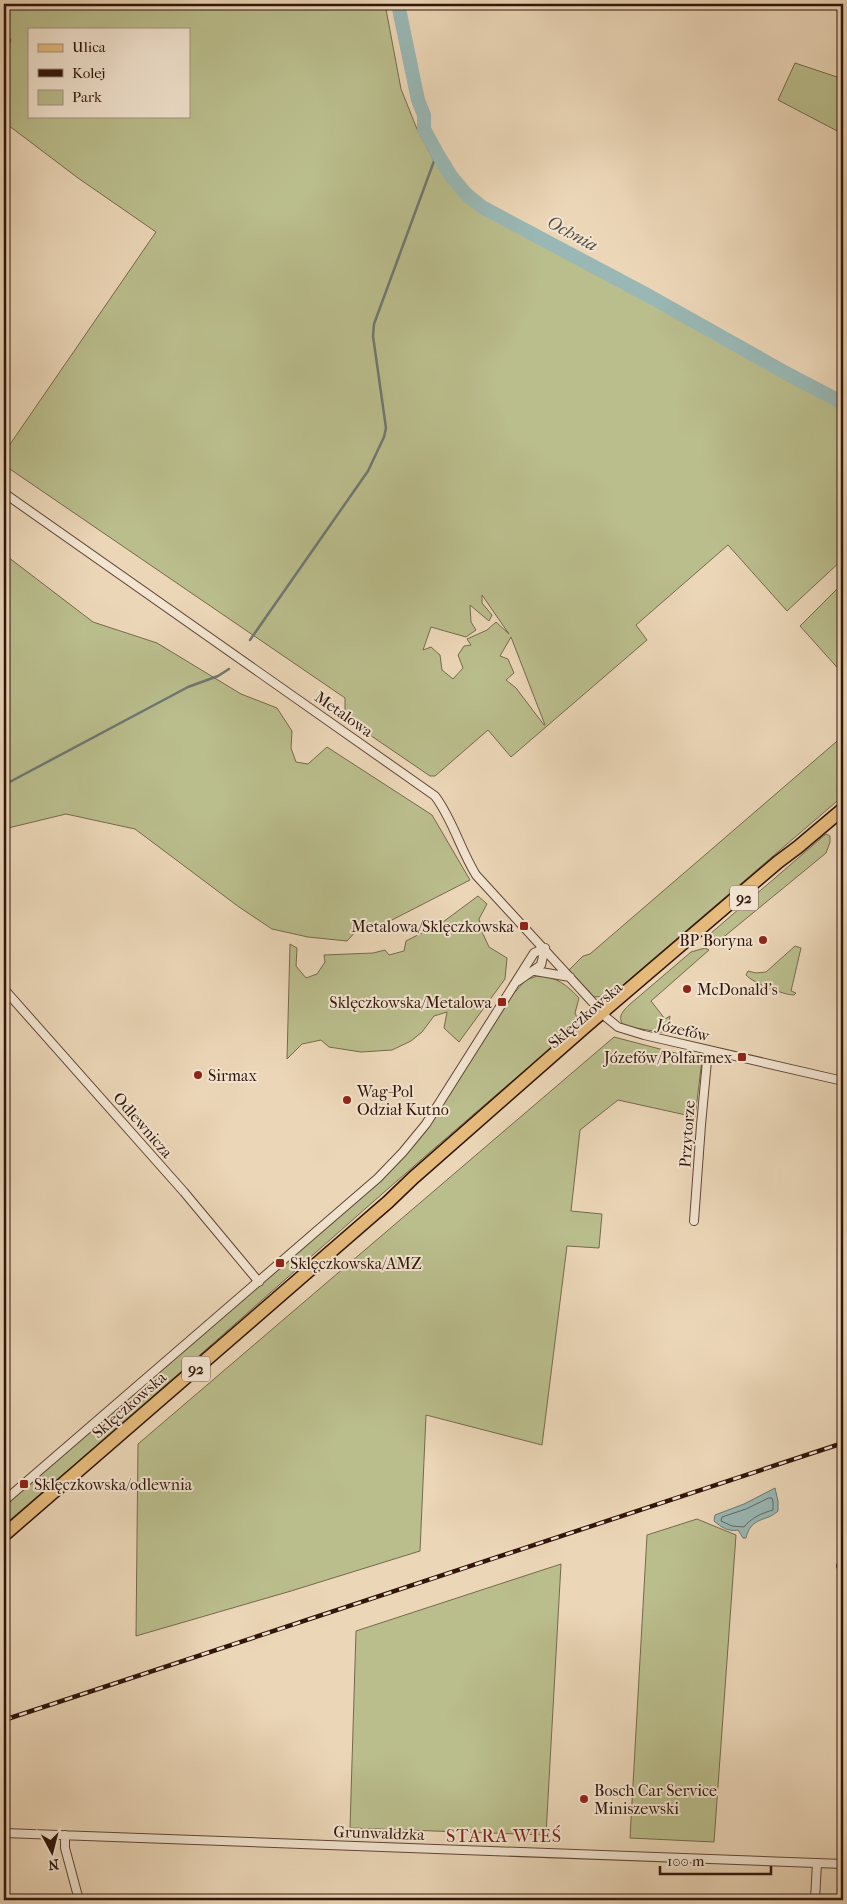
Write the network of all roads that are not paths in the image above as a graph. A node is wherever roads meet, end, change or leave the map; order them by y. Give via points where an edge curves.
1 (4, 493) edge
2 (843, 809) edge
3 (545, 948) junction
4 (535, 971) junction
5 (570, 977) junction
6 (517, 981) junction
7 (4, 989) edge
8 (604, 1015) junction
9 (708, 1050) junction
10 (843, 1082) edge
11 (694, 1221) dead end
12 (259, 1282) junction
13 (4, 1501) edge
14 (4, 1535) edge
15 (4, 1833) edge
16 (65, 1835) junction
17 (817, 1863) junction
18 (843, 1864) edge
19 (79, 1900) edge
20 (815, 1900) edge

1 - 3 street, Metalowa via 435,796 476,875
2 - 8 main road, Sklęczkowska / 92
3 - 4 street via 541,965
3 - 5 street, Metalowa
3 - 6 street via 534,953
4 - 5 street
4 - 6 street
5 - 8 street, Metalowa
6 - 12 street via 426,1124 403,1152 378,1178
7 - 12 street, Odlewnicza via 184,1192
8 - 9 street, Józefów via 618,1027
8 - 14 main road, Sklęczkowska / 92 via 417,1181 388,1202
9 - 10 street, Józefów
9 - 11 street, Przytorze
12 - 13 street
15 - 16 street, Grunwaldzka
16 - 17 street, Grunwaldzka
16 - 19 street via 65,1848
17 - 18 street, Grunwaldzka
17 - 20 street

